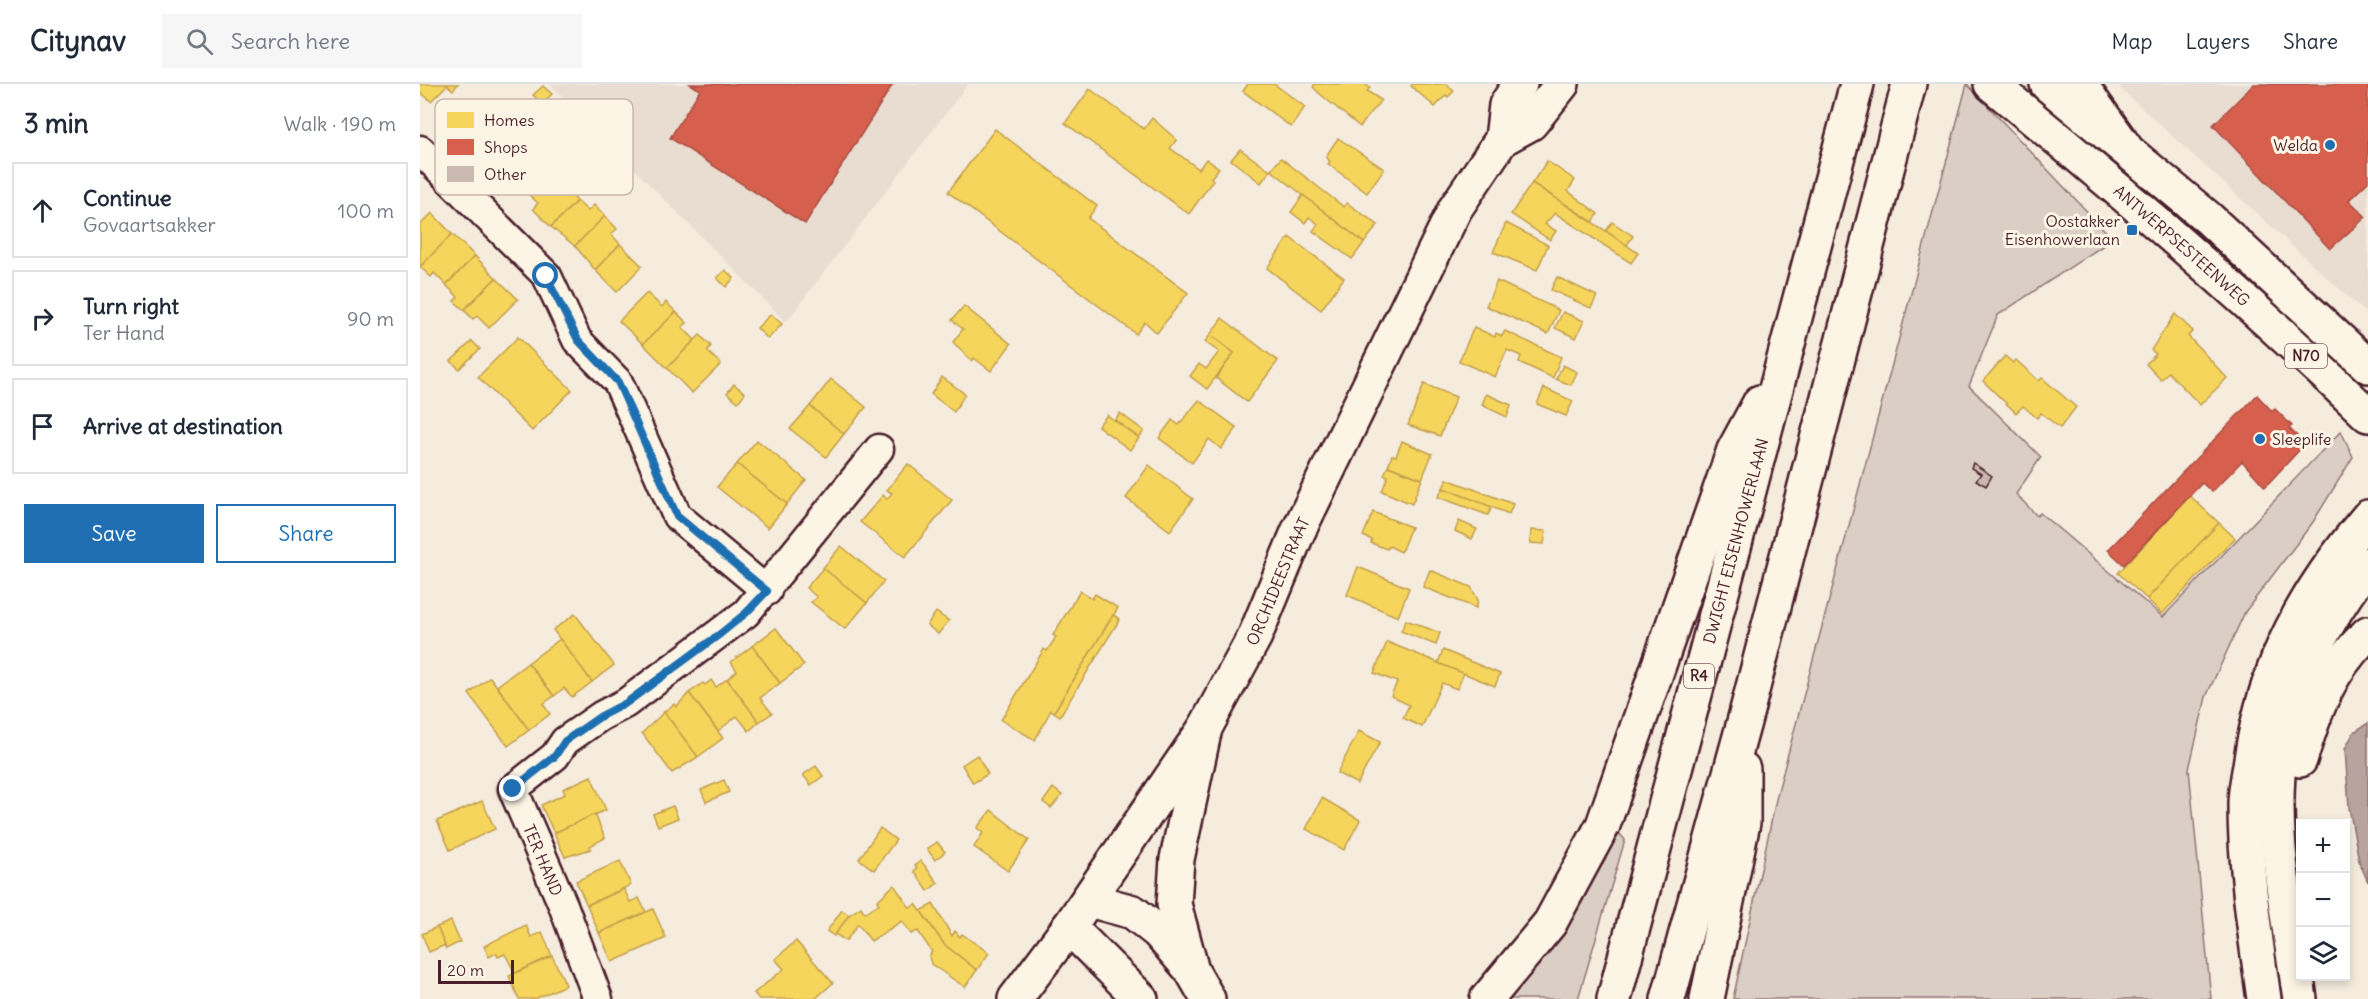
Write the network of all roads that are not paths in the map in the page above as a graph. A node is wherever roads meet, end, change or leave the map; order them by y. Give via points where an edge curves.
1 (1520, 84) edge
2 (1562, 84) edge
3 (1857, 84) edge
4 (1991, 84) edge
5 (2047, 84) edge
6 (2080, 84) edge
7 (1907, 93) edge
8 (1502, 139) junction
9 (2125, 147) junction
10 (420, 150) edge
11 (435, 165) edge
12 (465, 195) edge
13 (1787, 353) junction
14 (2368, 366) edge
15 (2368, 415) edge
16 (879, 449) dead end
17 (2368, 517) edge
18 (2368, 564) edge
19 (767, 591) junction
20 (2368, 633) edge
21 (1744, 722) junction
22 (1204, 728) junction
23 (2278, 805) junction
24 (1089, 900) junction
25 (1069, 927) junction
26 (1192, 971) junction
27 (598, 999) edge
28 (1015, 999) edge
29 (1141, 999) edge
30 (1208, 999) edge
31 (1487, 999) edge
32 (1614, 999) edge
33 (1668, 999) edge
34 (1707, 999) edge
35 (2264, 999) edge
36 (2300, 999) edge

1 - 8 main road, ORCHIDEESTRAAT via 1506,105
2 - 8 main road, ORCHIDEESTRAAT via 1531,123
3 - 13 main road, DWIGHT EISENHOWERLAAN / R4
4 - 15 main road, ANTWERPSESTEENWEG / N70 via 2244,297
5 - 9 main road, N70
6 - 9 main road
7 - 21 main road
8 - 22 main road, ORCHIDEESTRAAT via 1455,209 1307,513 1255,636
9 - 14 main road, N70
10 - 11 street
12 - 19 street via 546,276 578,340 618,382 677,516
13 - 31 main road via 1734,450 1603,825 1550,923
13 - 32 main road, DWIGHT EISENHOWERLAAN / R4
16 - 19 street, TER HAND
17 - 35 main road via 2295,618 2258,717 2245,802 2251,901
18 - 23 main road via 2346,593 2298,683 2282,745
19 - 27 street, TER HAND via 720,634 626,703 565,741 555,756 513,789
20 - 23 main road via 2331,676 2300,761
21 - 33 main road
21 - 34 main road via 1743,824
22 - 24 main road, ORCHIDEESTRAAT
22 - 26 main road via 1177,859 1174,904
23 - 36 main road via 2283,879
24 - 25 main road, ORCHIDEESTRAAT
24 - 26 main road via 1133,912 1158,932
25 - 28 main road, ORCHIDEESTRAAT
25 - 29 main road
26 - 30 main road

